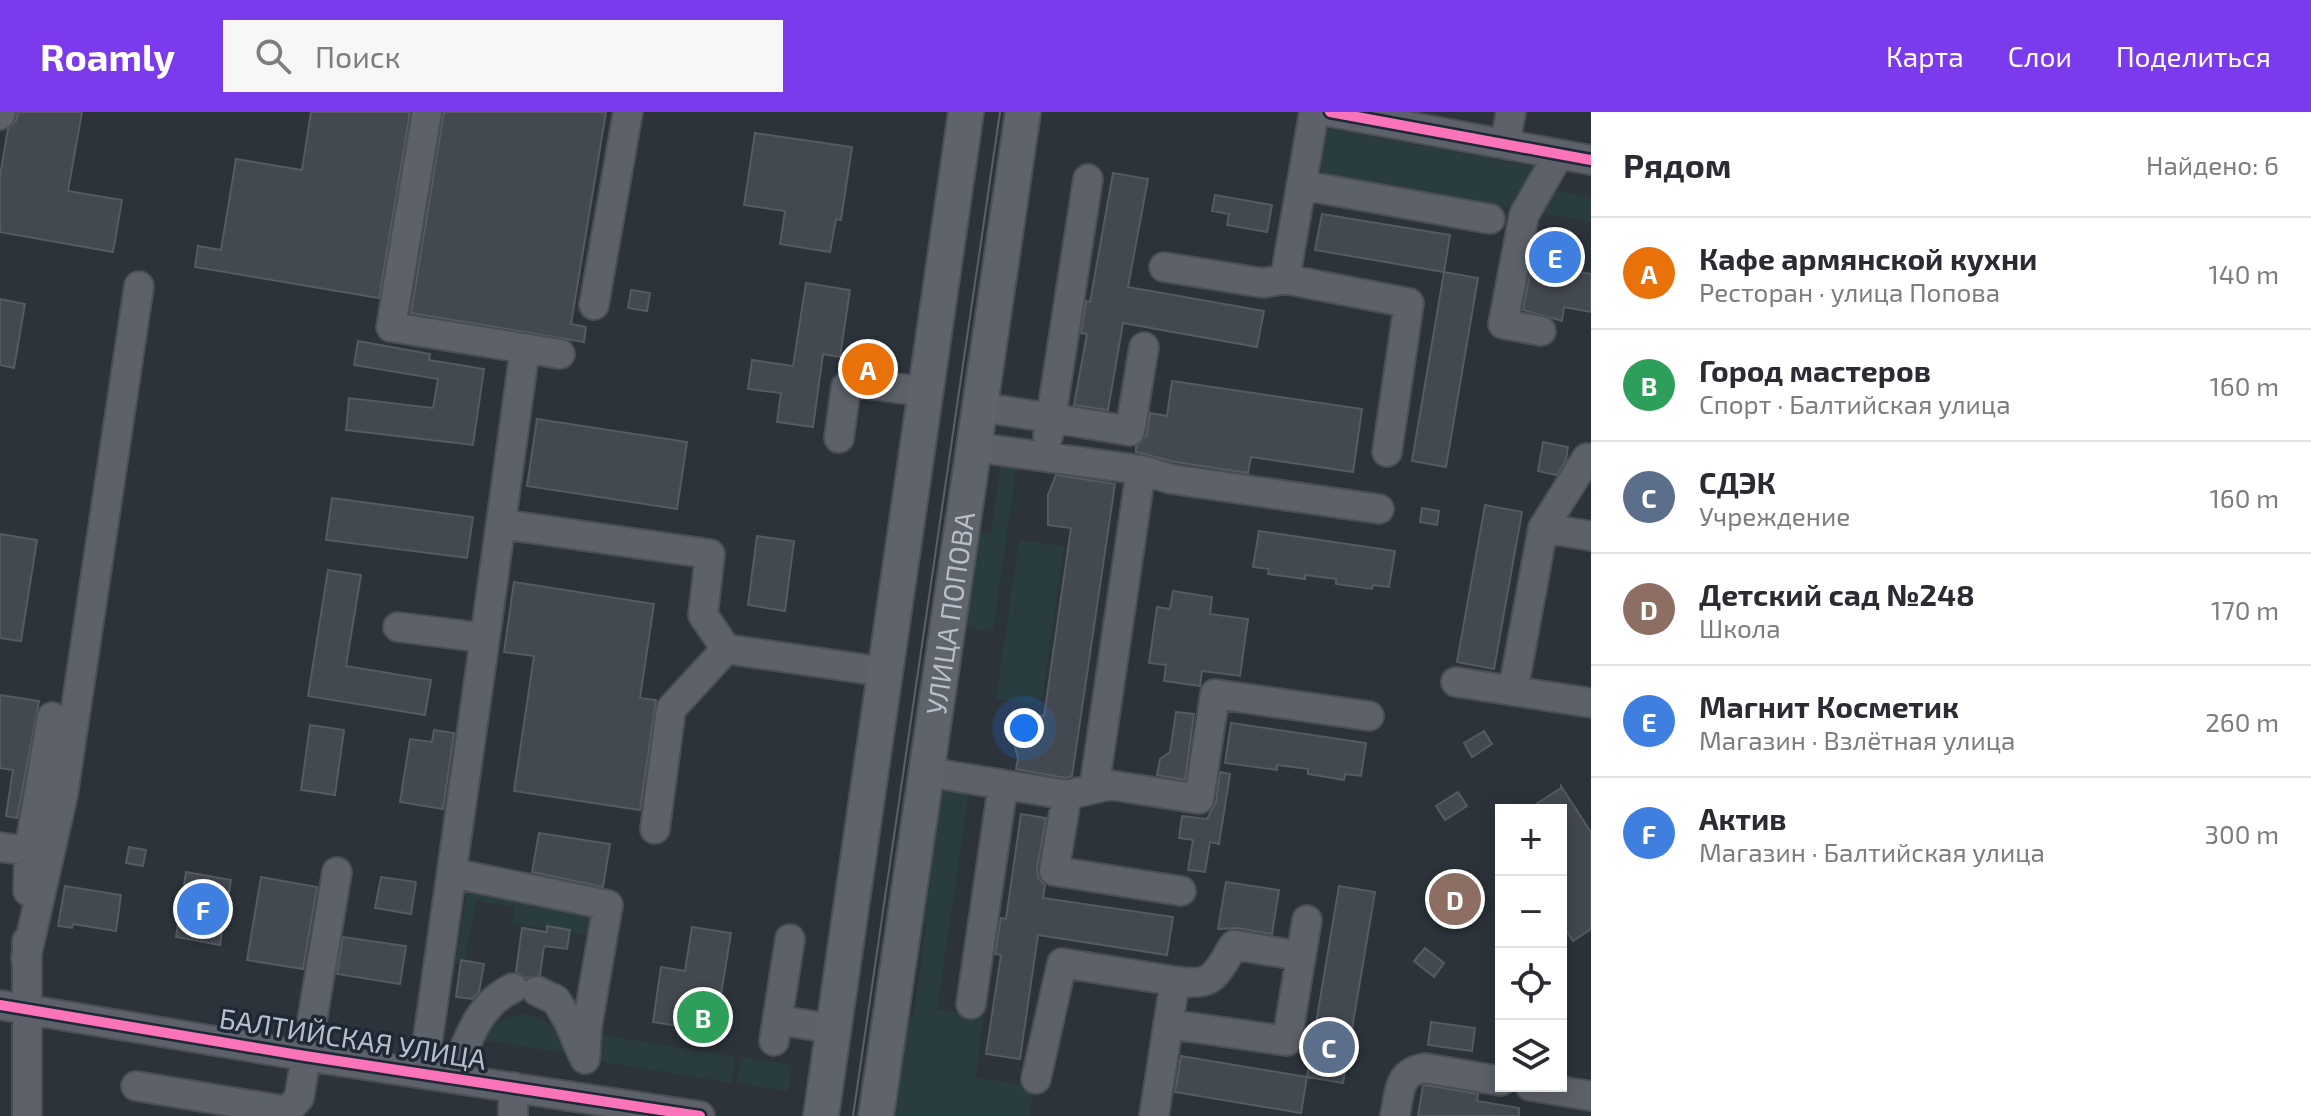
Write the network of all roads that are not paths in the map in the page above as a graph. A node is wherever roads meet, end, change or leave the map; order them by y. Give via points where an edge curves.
1 (427, 112) edge
2 (628, 112) edge
3 (966, 112) edge
4 (1023, 112) edge
5 (1330, 112) edge
6 (1511, 112) edge
7 (1505, 144) junction
8 (1559, 154) junction
9 (1591, 160) edge
10 (1088, 179) dead end
11 (1301, 185) junction
12 (1490, 219) dead end
13 (1164, 267) dead end
14 (1285, 279) junction
15 (139, 286) dead end
16 (594, 305) dead end
17 (1541, 331) dead end
18 (1144, 347) dead end
19 (525, 348) junction
20 (560, 354) dead end
21 (926, 392) junction
22 (980, 407) junction
23 (1051, 418) junction
24 (839, 438) dead end
25 (974, 447) junction
26 (1387, 452) dead end
27 (1045, 457) junction
28 (1591, 459) edge
29 (1141, 470) junction
30 (1379, 509) dead end
31 (501, 524) junction
32 (1543, 528) junction
33 (1591, 536) edge
34 (398, 627) dead end
35 (485, 638) junction
36 (726, 649) junction
37 (885, 672) junction
38 (1456, 682) dead end
39 (1513, 691) junction
40 (1591, 703) edge
41 (1369, 716) dead end
42 (52, 717) dead end
43 (927, 772) junction
44 (1003, 785) junction
45 (1080, 792) junction
46 (655, 829) dead end
47 (0, 847) edge
48 (29, 851) junction
49 (337, 872) dead end
50 (452, 873) junction
51 (1181, 891) dead end
52 (1307, 920) dead end
53 (790, 939) dead end
54 (1301, 956) junction
55 (26, 958) junction
56 (1175, 981) junction
57 (971, 1004) dead end
58 (13, 1007) edge
59 (1168, 1024) junction
60 (833, 1029) junction
61 (305, 1056) junction
62 (585, 1059) junction
63 (423, 1073) junction
64 (453, 1078) junction
65 (1036, 1079) dead end
66 (1495, 1080) edge
67 (136, 1086) dead end
68 (513, 1087) junction
69 (1567, 1092) edge
70 (1591, 1096) edge
71 (586, 1098) junction
72 (18, 1102) edge
73 (660, 1113) edge
74 (513, 1116) edge
75 (700, 1116) edge
76 (821, 1116) edge
77 (876, 1116) edge
78 (1154, 1116) edge
79 (1395, 1116) edge

1 - 19 street via 391,327
2 - 16 street
3 - 21 main road, УЛИЦА ПОПОВА
4 - 22 main road, УЛИЦА ПОПОВА
5 - 7 street
5 - 11 street
6 - 7 street
7 - 8 street
8 - 9 street
8 - 17 street via 1524,215 1503,324
10 - 23 street
11 - 12 street
11 - 14 street
13 - 14 street via 1263,283
14 - 26 street via 1409,303
15 - 55 street via 63,795
18 - 23 street via 1130,431
19 - 20 street
19 - 31 street
21 - 24 street via 858,383 846,387
21 - 37 main road, УЛИЦА ПОПОВА
22 - 23 street
22 - 25 main road, УЛИЦА ПОПОВА
23 - 27 street
25 - 27 street
25 - 43 main road, УЛИЦА ПОПОВА
27 - 29 street
28 - 32 street
29 - 30 street via 1171,479
29 - 45 street
31 - 35 street
31 - 36 street via 710,554 703,615
32 - 33 street
32 - 39 street
34 - 35 street
35 - 50 street
36 - 37 street
36 - 46 street via 671,709
37 - 60 main road, УЛИЦА ПОПОВА
38 - 39 street
39 - 40 street
41 - 45 street via 1215,694 1199,799 1110,785
42 - 48 street
43 - 44 street
43 - 77 main road, УЛИЦА ПОПОВА
44 - 45 street
44 - 57 street
45 - 51 street via 1054,871
47 - 48 street
48 - 55 street
49 - 61 street
50 - 62 street via 608,905
50 - 63 street
52 - 54 street
53 - 60 street via 776,1030
54 - 56 street via 1234,945 1207,981
54 - 59 street via 1287,1041
55 - 58 street
56 - 59 street
56 - 65 street via 1062,963
58 - 61 street, БАЛТИЙСКАЯ УЛИЦА
58 - 72 street
59 - 78 street
60 - 76 main road, УЛИЦА ПОПОВА
61 - 63 street, БАЛТИЙСКАЯ УЛИЦА
61 - 67 street via 299,1098 287,1111
62 - 64 street via 556,1000 525,990 496,996 486,1005
62 - 71 street
63 - 64 street, БАЛТИЙСКАЯ УЛИЦА
64 - 68 street, БАЛТИЙСКАЯ УЛИЦА
66 - 79 street via 1412,1070 1403,1077
68 - 71 street, БАЛТИЙСКАЯ УЛИЦА
68 - 74 street
69 - 70 street
71 - 73 street, БАЛТИЙСКАЯ УЛИЦА
73 - 75 street, БАЛТИЙСКАЯ УЛИЦА

